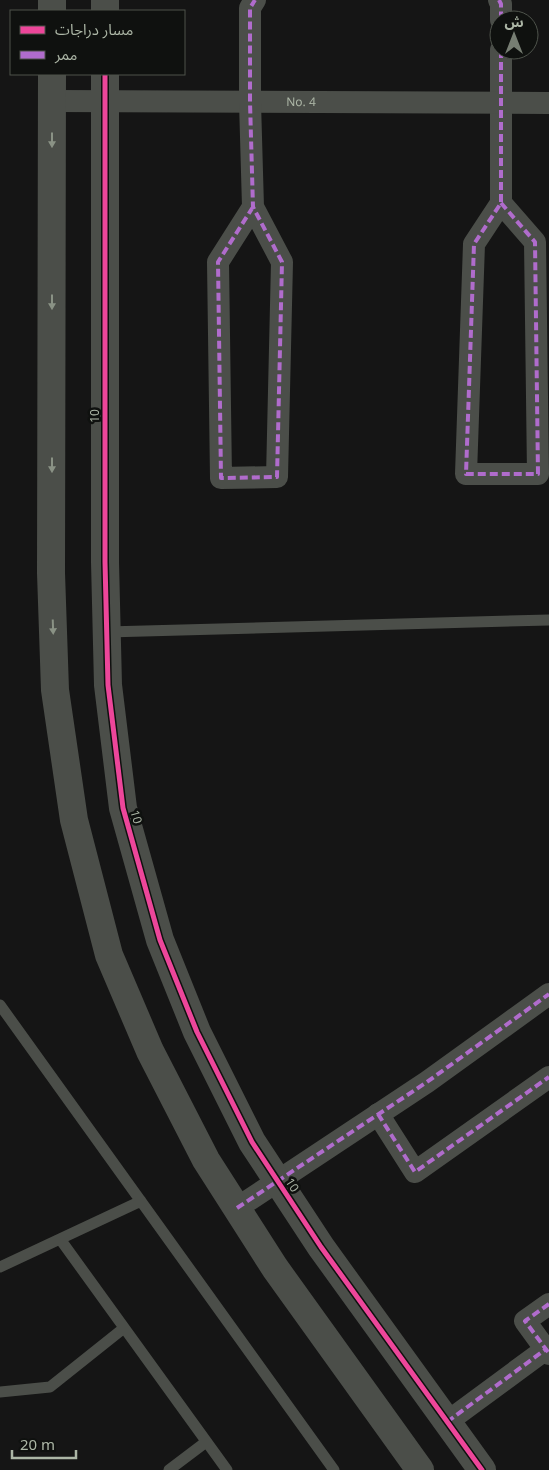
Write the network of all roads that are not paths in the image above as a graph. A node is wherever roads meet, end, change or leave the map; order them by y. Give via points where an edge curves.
1 (250, 3) edge
2 (501, 60) edge
3 (52, 75) edge
4 (105, 75) edge
5 (52, 101) junction
6 (105, 101) junction
7 (250, 102) junction
8 (501, 103) junction
9 (549, 103) edge
10 (501, 203) junction
11 (253, 207) junction
12 (549, 620) edge
13 (107, 632) junction
14 (549, 994) edge
15 (0, 1006) edge
16 (549, 1076) edge
17 (378, 1114) junction
18 (277, 1180) junction
19 (140, 1201) junction
20 (236, 1208) junction
21 (60, 1239) junction
22 (0, 1267) edge
23 (549, 1304) edge
24 (124, 1328) junction
25 (547, 1351) edge
26 (0, 1392) edge
27 (447, 1422) junction
28 (206, 1442) junction
29 (168, 1470) edge
30 (227, 1470) edge
31 (334, 1470) edge
32 (420, 1470) edge
33 (482, 1470) edge

1 - 7 street
2 - 8 street
3 - 5 street
4 - 6 street, 10
5 - 6 street, No. 4
5 -> 20 street via 51,573 55,690 74,820 109,955 150,1051 206,1160
6 - 7 street, No. 4
6 - 13 street, 10
7 - 8 street, No. 4
7 - 11 street
8 - 9 street, No. 4
8 - 10 street
10 - 10 street via 474,244 466,474 538,474 535,242
11 - 11 street via 218,262 221,478 277,477 282,262
12 - 13 lane
13 - 18 street, 10 via 108,685 123,808 160,940 197,1032 252,1142
14 - 17 street
15 - 19 lane
16 - 17 street via 415,1172
17 - 18 street
18 - 20 street
18 - 27 street, 10 via 321,1247
19 - 21 lane
19 - 31 lane
20 - 32 street via 275,1268
21 - 22 lane
21 - 24 lane
23 - 25 street via 525,1321
24 - 26 lane via 50,1387
24 - 28 lane
25 - 27 street
27 - 33 street, 10
28 - 29 lane
28 - 30 lane

